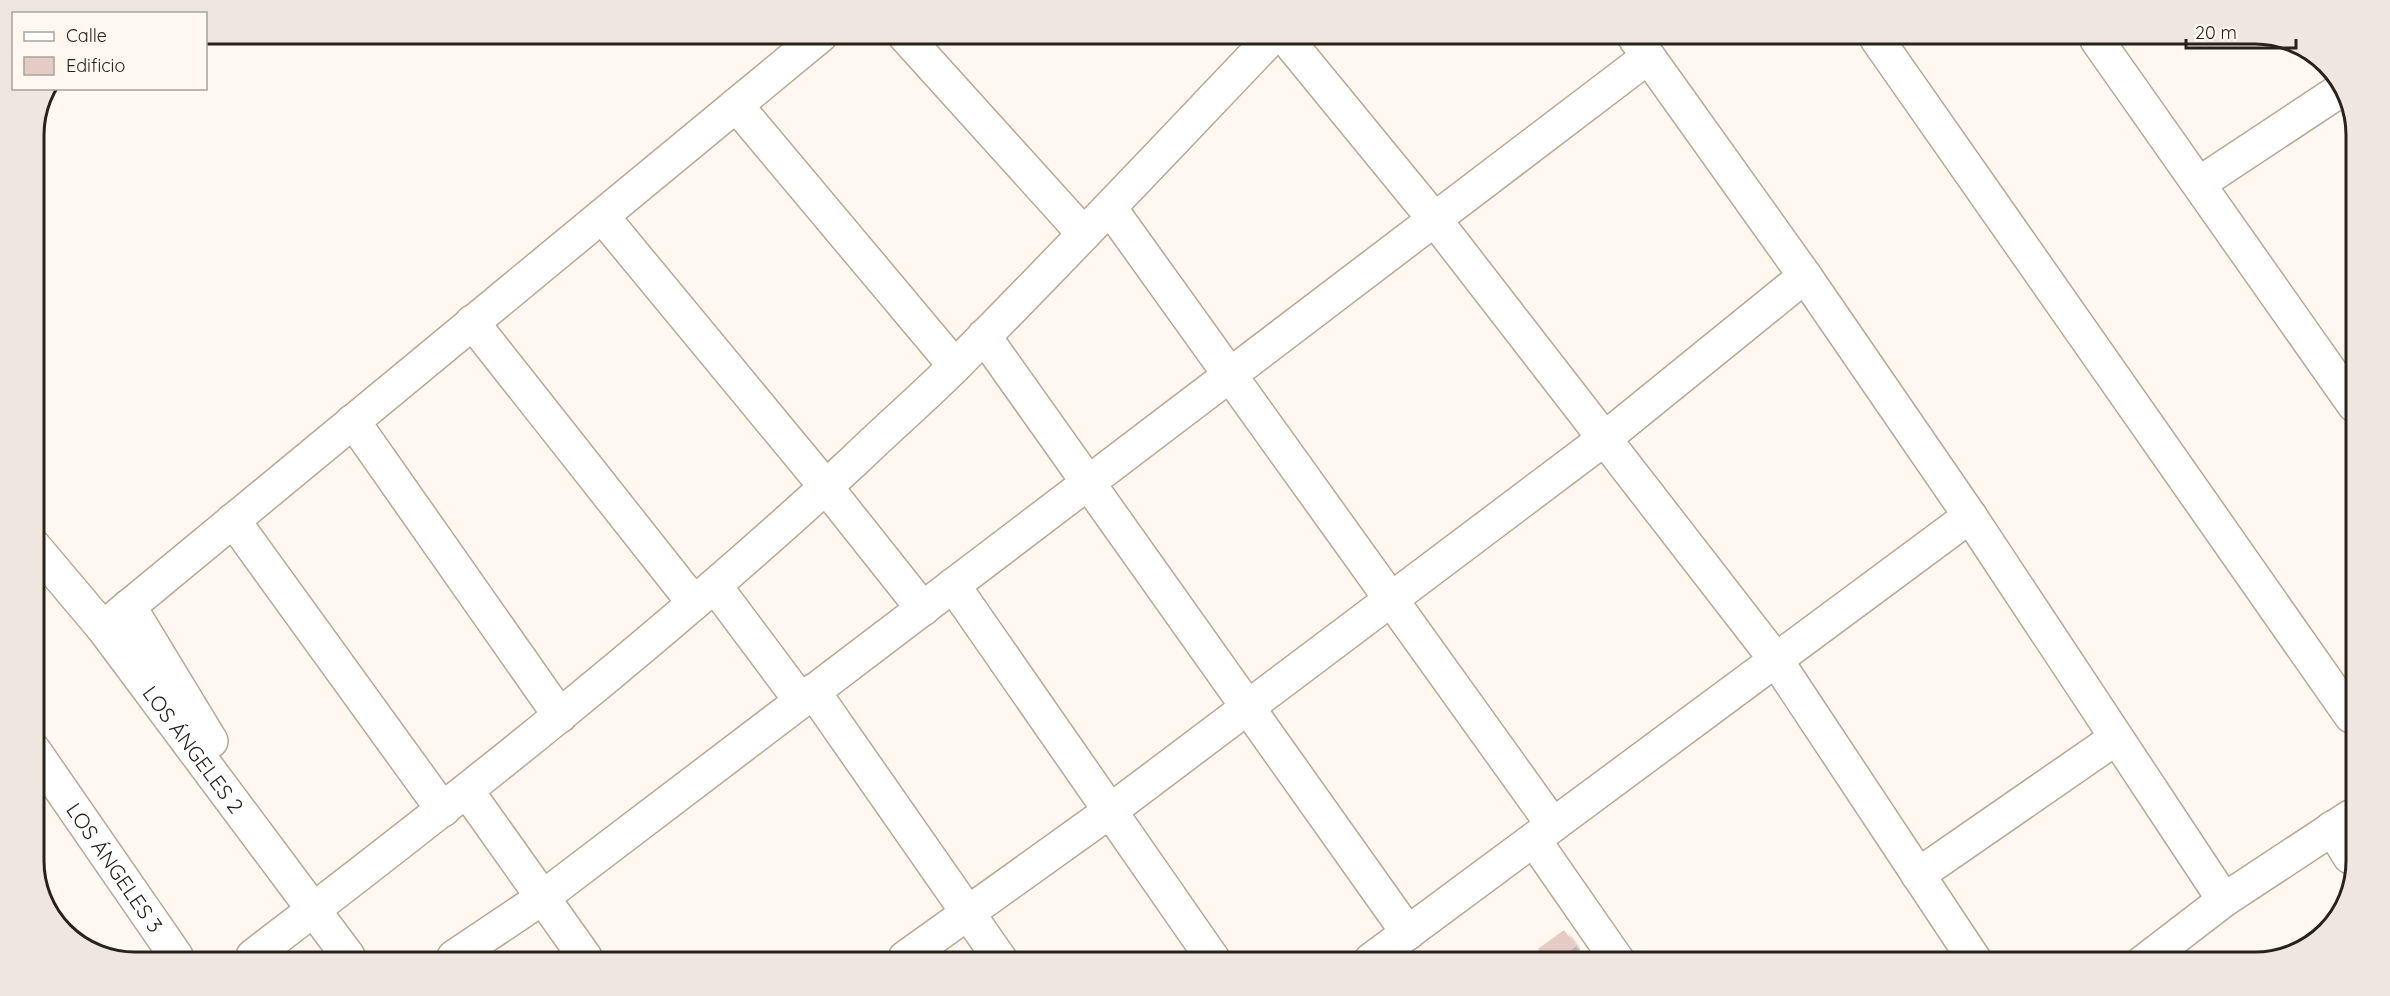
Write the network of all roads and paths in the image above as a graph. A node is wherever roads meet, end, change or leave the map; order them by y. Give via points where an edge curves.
1 (810, 43) edge
2 (911, 43) edge
3 (1266, 43) edge
4 (1290, 43) edge
5 (1880, 43) edge
6 (2099, 43) edge
7 (1642, 48) edge
8 (2336, 92) edge
9 (736, 105) junction
10 (2200, 183) junction
11 (1110, 208) junction
12 (602, 216) junction
13 (1435, 220) junction
14 (1084, 234) junction
15 (1805, 276) junction
16 (472, 322) junction
17 (984, 336) junction
18 (955, 366) junction
19 (1229, 375) junction
20 (2346, 393) edge
21 (353, 421) junction
22 (1604, 439) junction
23 (1088, 483) junction
24 (826, 486) junction
25 (1970, 516) junction
26 (233, 520) junction
27 (44, 558) edge
28 (953, 585) junction
29 (704, 595) junction
30 (1391, 600) junction
31 (129, 606) junction
32 (923, 609) junction
33 (103, 628) junction
34 (1776, 660) junction
35 (807, 696) junction
36 (1248, 708) junction
37 (2346, 709) edge
38 (560, 716) junction
39 (2116, 738) junction
40 (44, 765) edge
41 (455, 801) junction
42 (1110, 811) junction
43 (2341, 822) edge
44 (1543, 832) junction
45 (2346, 841) edge
46 (1918, 875) junction
47 (542, 898) junction
48 (2224, 900) junction
49 (311, 906) junction
50 (968, 913) junction
51 (1408, 933) junction
52 (173, 952) edge
53 (258, 952) edge
54 (345, 952) edge
55 (461, 952) edge
56 (581, 952) edge
57 (913, 952) edge
58 (995, 952) edge
59 (1208, 952) edge
60 (1386, 952) edge
61 (1613, 952) edge
62 (1969, 952) edge
63 (2156, 952) edge

1 - 9 street
2 - 14 street
3 - 11 street
4 - 13 street
5 - 37 street
6 - 10 street
7 - 13 street
7 - 15 street
8 - 10 street
9 - 12 street
9 - 18 street
10 - 20 street
11 - 14 street
11 - 19 street
12 - 16 street
12 - 24 street
13 - 19 street
13 - 22 street
14 - 17 street
15 - 22 street
15 - 25 street
16 - 21 street
16 - 29 street
17 - 18 street
17 - 23 street
18 - 24 street
19 - 23 street
19 - 30 street
21 - 26 street
21 - 38 street
22 - 30 street
22 - 34 street
23 - 28 street
23 - 36 street
24 - 29 street
24 - 32 street
25 - 34 street
25 - 39 street
26 - 31 street
26 - 41 street
27 - 33 street, LOS ÁNGELES 2
28 - 32 street
28 - 42 street
29 - 35 street
29 - 38 street
30 - 36 street
30 - 44 street
31 - 33 street
31 - 49 street
32 - 35 street
33 - 49 street, LOS ÁNGELES 2
34 - 44 street
34 - 46 street
35 - 47 street
35 - 50 street
36 - 42 street
36 - 51 street
38 - 41 street
39 - 46 street
39 - 48 street
40 - 52 street, LOS ÁNGELES 3
41 - 47 street
41 - 49 street
42 - 50 street
42 - 59 street
43 - 45 street
43 - 48 street
44 - 51 street
44 - 61 street
46 - 62 street
47 - 55 street
47 - 56 street
48 - 63 street
49 - 53 street
49 - 54 street, LOS ÁNGELES 2
50 - 57 street
50 - 58 street
51 - 60 street

